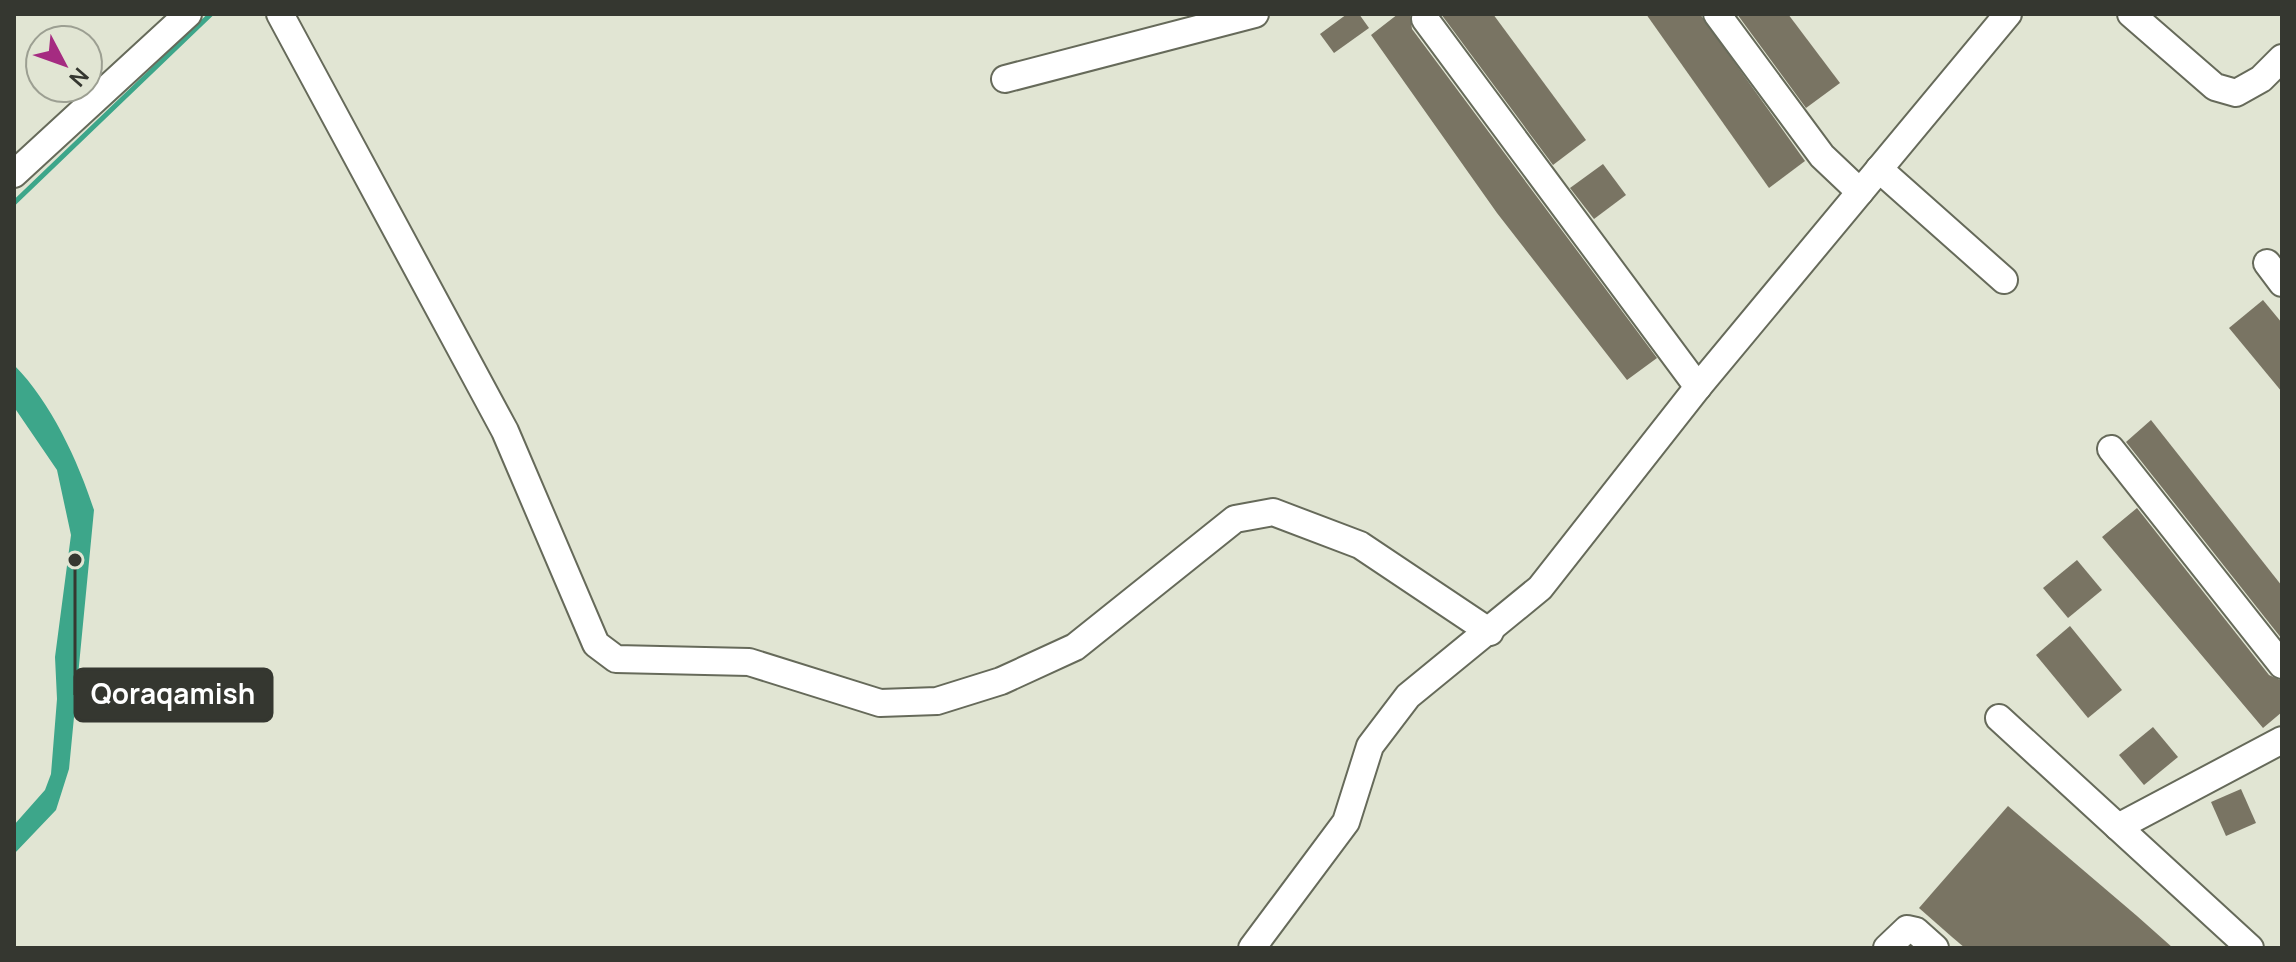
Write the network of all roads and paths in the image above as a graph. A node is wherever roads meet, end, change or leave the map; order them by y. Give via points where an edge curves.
1 (188, 14) edge
2 (280, 14) edge
3 (1255, 14) edge
4 (1717, 14) edge
5 (2008, 14) edge
6 (2131, 14) edge
7 (1425, 19) dead end
8 (2282, 58) edge
9 (1005, 79) dead end
10 (1879, 169) junction
11 (14, 174) edge
12 (1860, 192) junction
13 (2004, 280) dead end
14 (1698, 387) junction
15 (2111, 449) dead end
16 (1490, 632) junction
17 (2282, 665) edge
18 (1999, 718) dead end
19 (2282, 740) edge
20 (2118, 827) junction
21 (1252, 948) edge
22 (1887, 948) edge
23 (1935, 948) edge
24 (2250, 948) edge

1 - 11 street
2 - 16 street via 505,431 596,644 616,659 749,662 880,703 937,701 1001,681 1075,647 1235,519 1273,512 1360,545
3 - 9 street
4 - 12 street via 1822,156
5 - 10 street
6 - 8 street via 2215,87 2236,93
7 - 14 street
10 - 12 street
10 - 13 street
12 - 14 street
14 - 16 street via 1540,588
15 - 17 street
16 - 21 street via 1408,696 1370,746 1346,822
18 - 20 street
19 - 20 street
20 - 24 street
22 - 23 street via 1907,929

